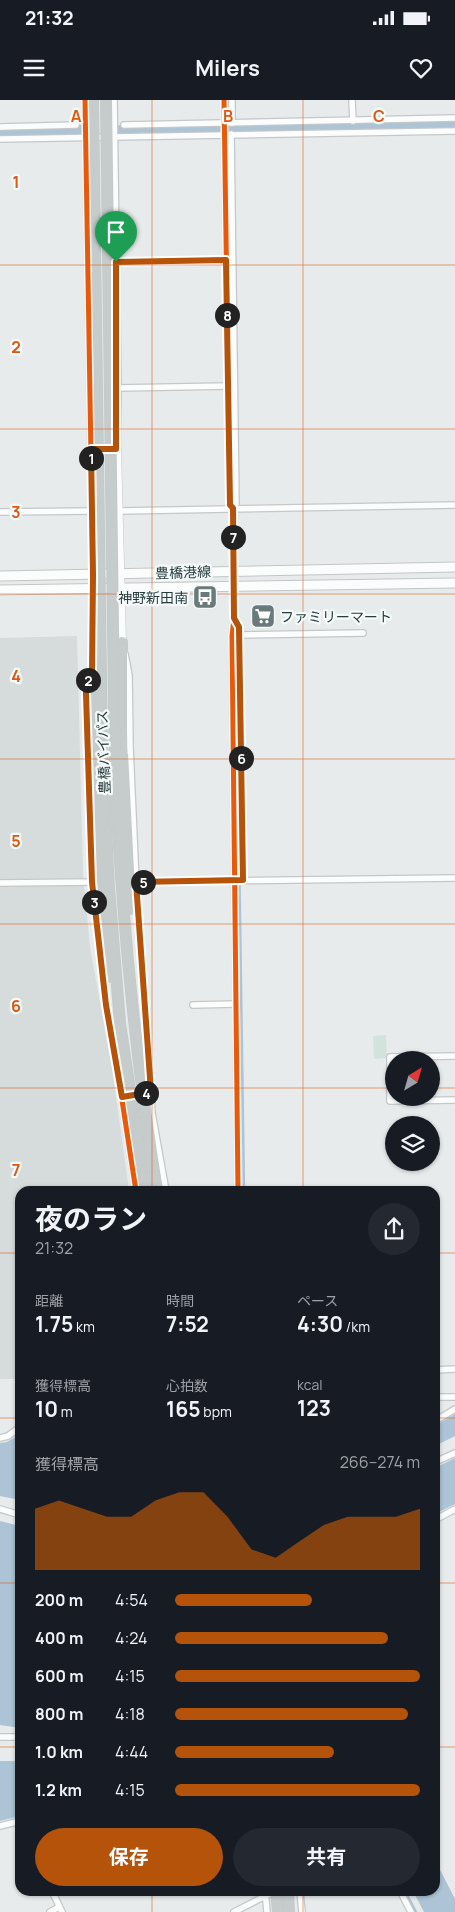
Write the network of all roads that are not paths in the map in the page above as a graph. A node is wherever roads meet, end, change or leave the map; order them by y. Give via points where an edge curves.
1 (85, 100) edge
2 (93, 100) edge
3 (106, 100) edge
4 (114, 100) edge
5 (224, 100) edge
6 (232, 100) edge
7 (352, 100) edge
8 (455, 118) edge
9 (353, 121) junction
10 (227, 123) junction
11 (139, 124) junction
12 (76, 125) dead end
13 (124, 125) dead end
14 (0, 127) edge
15 (61, 128) junction
16 (455, 131) edge
17 (227, 134) junction
18 (139, 137) junction
19 (61, 138) junction
20 (85, 138) junction
21 (114, 138) junction
22 (0, 139) edge
23 (228, 258) junction
24 (116, 262) junction
25 (230, 383) junction
26 (118, 388) junction
27 (91, 449) junction
28 (116, 449) junction
29 (455, 505) edge
30 (233, 508) junction
31 (92, 511) junction
32 (119, 511) junction
33 (0, 512) edge
34 (455, 567) edge
35 (233, 570) junction
36 (121, 574) junction
37 (93, 575) junction
38 (0, 576) edge
39 (455, 584) edge
40 (234, 587) junction
41 (121, 588) junction
42 (92, 589) junction
43 (0, 590) edge
44 (364, 632) dead end
45 (236, 636) junction
46 (122, 642) junction
47 (92, 672) junction
48 (236, 692) junction
49 (233, 727) junction
50 (240, 727) junction
51 (233, 776) junction
52 (241, 776) junction
53 (234, 810) junction
54 (242, 810) junction
55 (234, 856) junction
56 (242, 856) junction
57 (455, 878) edge
58 (243, 880) junction
59 (234, 881) junction
60 (92, 882) junction
61 (136, 882) junction
62 (0, 883) edge
63 (132, 994) junction
64 (236, 1004) junction
65 (192, 1005) dead end
66 (120, 1023) junction
67 (455, 1056) edge
68 (151, 1092) junction
69 (122, 1097) junction
70 (455, 1100) edge
71 (135, 1186) edge
72 (144, 1186) edge
73 (156, 1186) edge
74 (165, 1186) edge
75 (238, 1186) edge
76 (455, 1369) edge
77 (440, 1370) edge
78 (440, 1397) edge
79 (455, 1397) edge
80 (455, 1408) edge
81 (440, 1417) edge
82 (15, 1431) edge
83 (0, 1438) edge
84 (455, 1453) edge
85 (440, 1460) edge
86 (0, 1509) edge
87 (455, 1509) edge
88 (15, 1514) edge
89 (440, 1517) edge
90 (0, 1737) edge
91 (15, 1737) edge
92 (15, 1824) edge
93 (0, 1826) edge
94 (54, 1896) edge
95 (262, 1896) edge
96 (266, 1896) edge
97 (276, 1896) edge
98 (288, 1896) edge
99 (300, 1896) edge
100 (403, 1896) edge
101 (61, 1910) edge
102 (50, 1912) edge
103 (234, 1912) edge
104 (267, 1912) edge
105 (278, 1912) edge
106 (289, 1912) edge
107 (302, 1912) edge
108 (411, 1912) edge

1 - 20 street
2 - 66 highway, 豊橋バイパス, bridge via 102,748
3 - 63 highway, 豊橋バイパス, bridge via 115,780
4 - 21 street
5 - 10 street
6 - 10 street
7 - 9 street
8 - 9 street
9 - 10 street
10 - 11 street
10 - 17 street
11 - 13 street
11 - 18 street
12 - 15 street
14 - 15 street
15 - 19 street
16 - 17 street
17 - 18 street
17 - 23 street
18 - 21 street
19 - 20 street
19 - 22 street
20 - 21 street
20 - 27 street
21 - 24 street
23 - 24 street
23 - 25 street
24 - 26 street
25 - 26 street
25 - 30 street via 230,505
26 - 28 street
27 - 28 street
27 - 31 street
28 - 32 street
29 - 30 street
30 - 32 street
30 - 35 street
31 - 33 street
31 - 37 street
32 - 36 street
34 - 35 main road, 豊橋港線
35 - 36 main road, 豊橋港線
35 - 40 street
36 - 37 main road, 豊橋港線
36 - 41 street
37 - 38 main road, 豊橋港線
37 - 42 street
39 - 40 main road, 豊橋港線
40 - 41 main road, 豊橋港線
40 - 45 street via 232,625
41 - 42 main road, 豊橋港線
41 - 46 street
42 - 43 main road, 豊橋港線
42 - 47 street
44 - 45 street
45 - 48 street
46 - 61 street via 129,675
46 - 63 highway, bridge via 122,754
47 - 60 street via 86,684 86,694
47 - 66 highway, bridge via 102,917
48 - 49 street
48 - 50 street
49 - 50 street
49 - 51 street
50 - 52 street
51 - 52 street
51 - 53 street
52 - 54 street
53 - 54 street
53 - 55 street
54 - 56 street
55 - 56 street
55 - 59 street
56 - 58 street
57 - 58 street
58 - 59 street
59 - 61 street
59 - 64 street
60 - 61 street
60 - 62 street
60 - 69 street via 106,1005
61 - 68 street
63 - 73 highway, 豊橋バイパス, bridge
64 - 65 street
64 - 75 street
66 - 72 highway, 豊橋バイパス, bridge
67 - 70 street via 390,1057 390,1102
68 - 69 street
68 - 74 street
69 - 71 street
76 - 77 street
78 - 79 street
80 - 81 street
82 - 83 street
84 - 85 street
86 - 88 street
87 - 89 street
90 - 91 street
92 - 93 street
94 - 101 street
95 - 103 street
96 - 104 street
97 - 105 highway
98 - 106 highway
99 - 107 street
100 - 108 street
101 - 102 street

